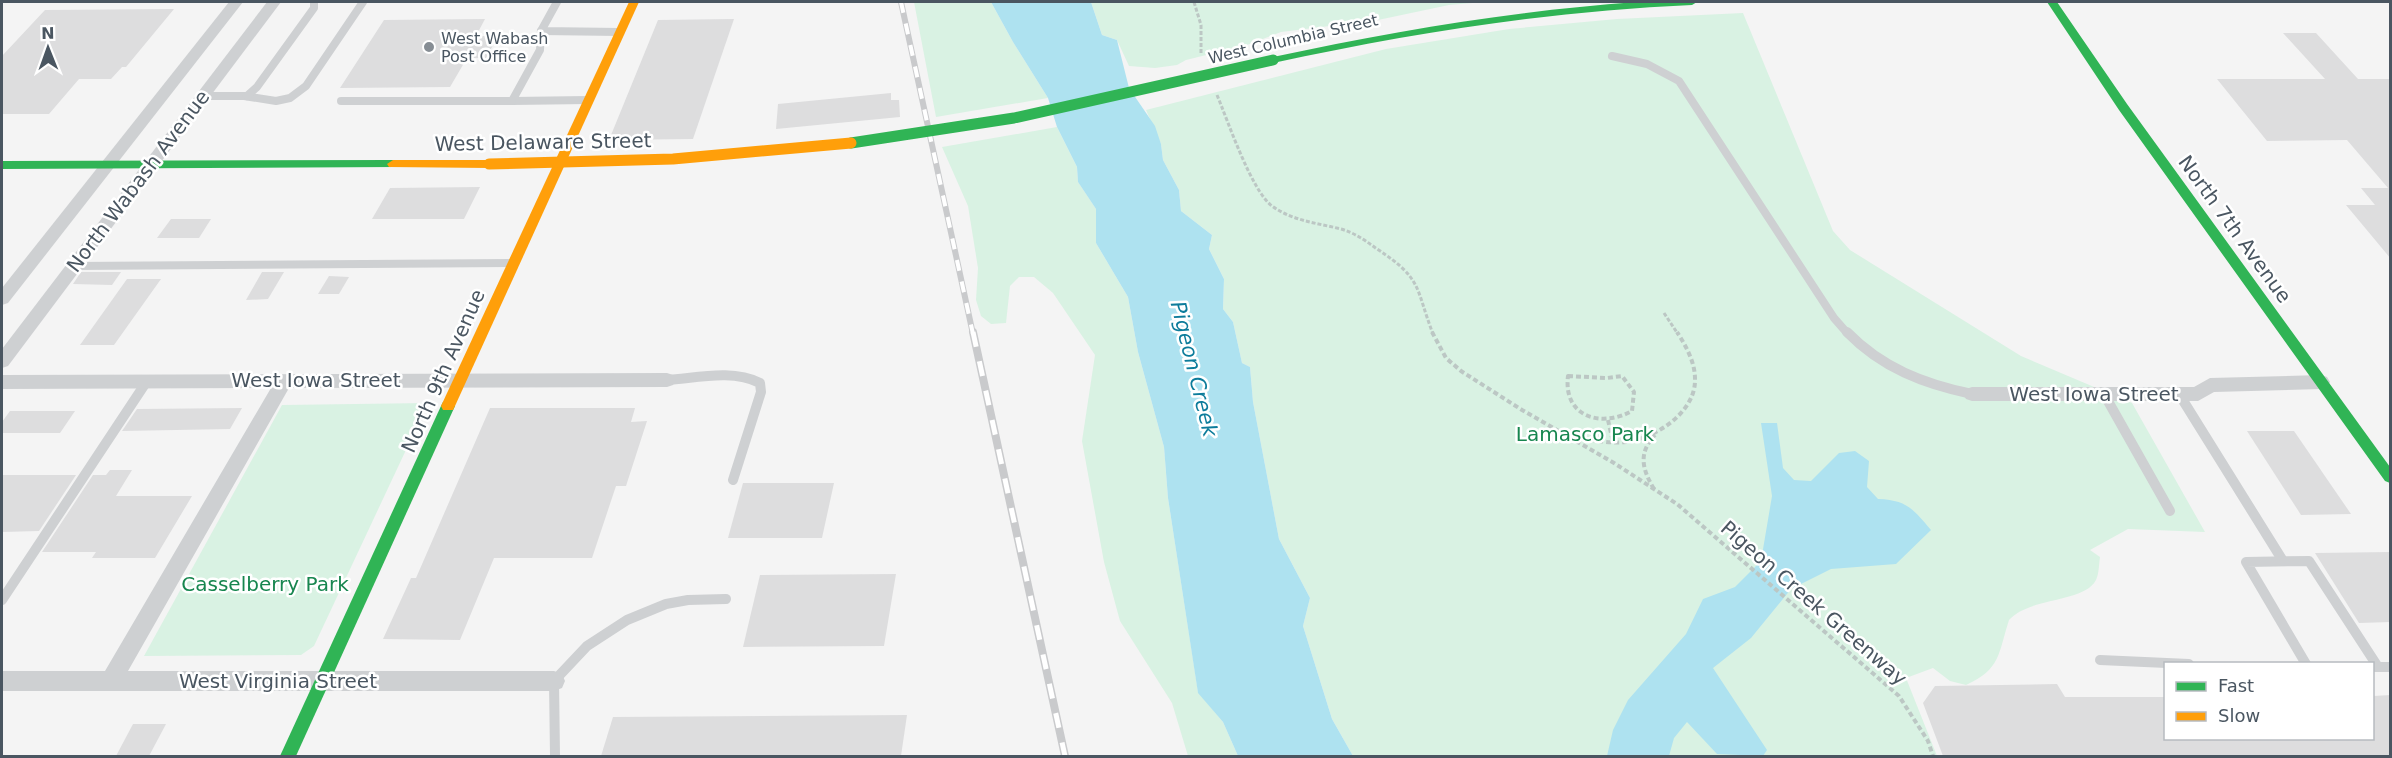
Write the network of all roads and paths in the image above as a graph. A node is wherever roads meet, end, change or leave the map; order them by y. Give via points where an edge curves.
1 (236, 2) edge
2 (274, 2) edge
3 (314, 2) edge
4 (363, 2) edge
5 (557, 2) edge
6 (634, 2) edge
7 (1194, 2) edge
8 (1692, 2) edge
9 (2052, 2) edge
10 (542, 31) junction
11 (620, 32) junction
12 (1612, 56) dead end
13 (1201, 57) dead end
14 (1214, 88) dead end
15 (201, 96) junction
16 (247, 96) junction
17 (588, 100) junction
18 (341, 101) dead end
19 (512, 101) junction
20 (1082, 105) joint
21 (2, 165) edge
22 (106, 165) junction
23 (149, 165) junction
24 (513, 262) junction
25 (74, 267) junction
26 (2, 299) edge
27 (1664, 313) dead end
28 (2, 361) edge
29 (667, 380) joint
30 (147, 381) junction
31 (284, 381) junction
32 (460, 381) junction
33 (2, 382) edge
34 (2321, 382) junction
35 (1972, 394) joint
36 (2104, 394) junction
37 (2179, 394) junction
38 (1608, 420) junction
39 (1557, 431) junction
40 (1656, 434) junction
41 (1613, 441) junction
42 (2391, 477) edge
43 (733, 480) dead end
44 (1655, 490) junction
45 (2169, 511) dead end
46 (2283, 561) junction
47 (726, 599) dead end
48 (2, 600) edge
49 (2100, 660) dead end
50 (2164, 662) edge
51 (2305, 662) edge
52 (2372, 662) edge
53 (2375, 667) edge
54 (2391, 667) edge
55 (2, 681) edge
56 (111, 681) junction
57 (322, 681) junction
58 (554, 681) junction
59 (288, 756) edge
60 (555, 756) edge
61 (1933, 756) edge

1 - 22 street, North Wabash Avenue
2 - 15 street, North Wabash Avenue
3 - 16 lane via 314,8
4 - 16 lane via 297,94 278,101
5 - 10 lane
6 - 11 main road, North 9th Avenue
7 - 13 path via 1201,26
8 - 20 main road, West Columbia Street, bridge via 1616,4 1502,15 1381,35
9 - 34 main road, North 7th Avenue
10 - 11 lane
10 - 19 lane via 540,50
11 - 17 main road, North 9th Avenue
12 - 35 lane via 1656,67 1679,81 1834,318 1859,345 1904,375
14 - 39 path, Pigeon Creek Greenway via 1251,175 1271,205 1301,221 1358,236 1402,265 1417,286 1432,332 1446,358
15 - 16 lane
15 - 23 street, North Wabash Avenue
17 - 19 lane
17 - 24 main road, North 9th Avenue
18 - 19 lane
20 - 23 main road, West Delaware Street, bridge via 915,135 765,153 624,162
21 - 22 main road, West Delaware Street
22 - 23 main road, West Delaware Street
22 - 26 street, North Wabash Avenue
23 - 25 street, North Wabash Avenue
24 - 25 lane
24 - 32 main road, North 9th Avenue
25 - 28 street, North Wabash Avenue
27 - 40 path, Pigeon Creek Greenway via 1691,354 1696,377 1692,399
29 - 32 street, West Iowa Street
29 - 43 lane via 713,377 754,379 760,383 761,392
30 - 31 street, West Iowa Street
30 - 33 street, West Iowa Street
30 - 48 lane
31 - 32 street, West Iowa Street
31 - 56 street
32 - 57 main road, North 9th Avenue
34 - 37 street, West Iowa Street via 2211,385 2198,394
34 - 42 main road, North 7th Avenue
35 - 36 street, West Iowa Street
36 - 37 street, West Iowa Street
36 - 45 lane
37 - 46 lane
38 - 38 path via 1632,411 1636,399 1631,385 1622,376 1568,376 1565,390 1577,410
38 - 41 path
39 - 41 path, Pigeon Creek Greenway via 1591,441
39 - 44 path, Pigeon Creek Greenway
40 - 41 path, Pigeon Creek Greenway via 1626,442
40 - 44 path, Pigeon Creek Greenway via 1646,443 1642,457 1644,474
44 - 61 path, Pigeon Creek Greenway via 1677,504 1899,696 1928,741
46 - 51 lane via 2246,561
46 - 52 lane via 2309,561
47 - 58 lane via 677,602 627,620 587,646
49 - 50 lane
53 - 54 lane
55 - 56 street, West Virginia Street
56 - 57 street, West Virginia Street
57 - 58 street, West Virginia Street
57 - 59 main road, North 9th Avenue
58 - 60 lane

